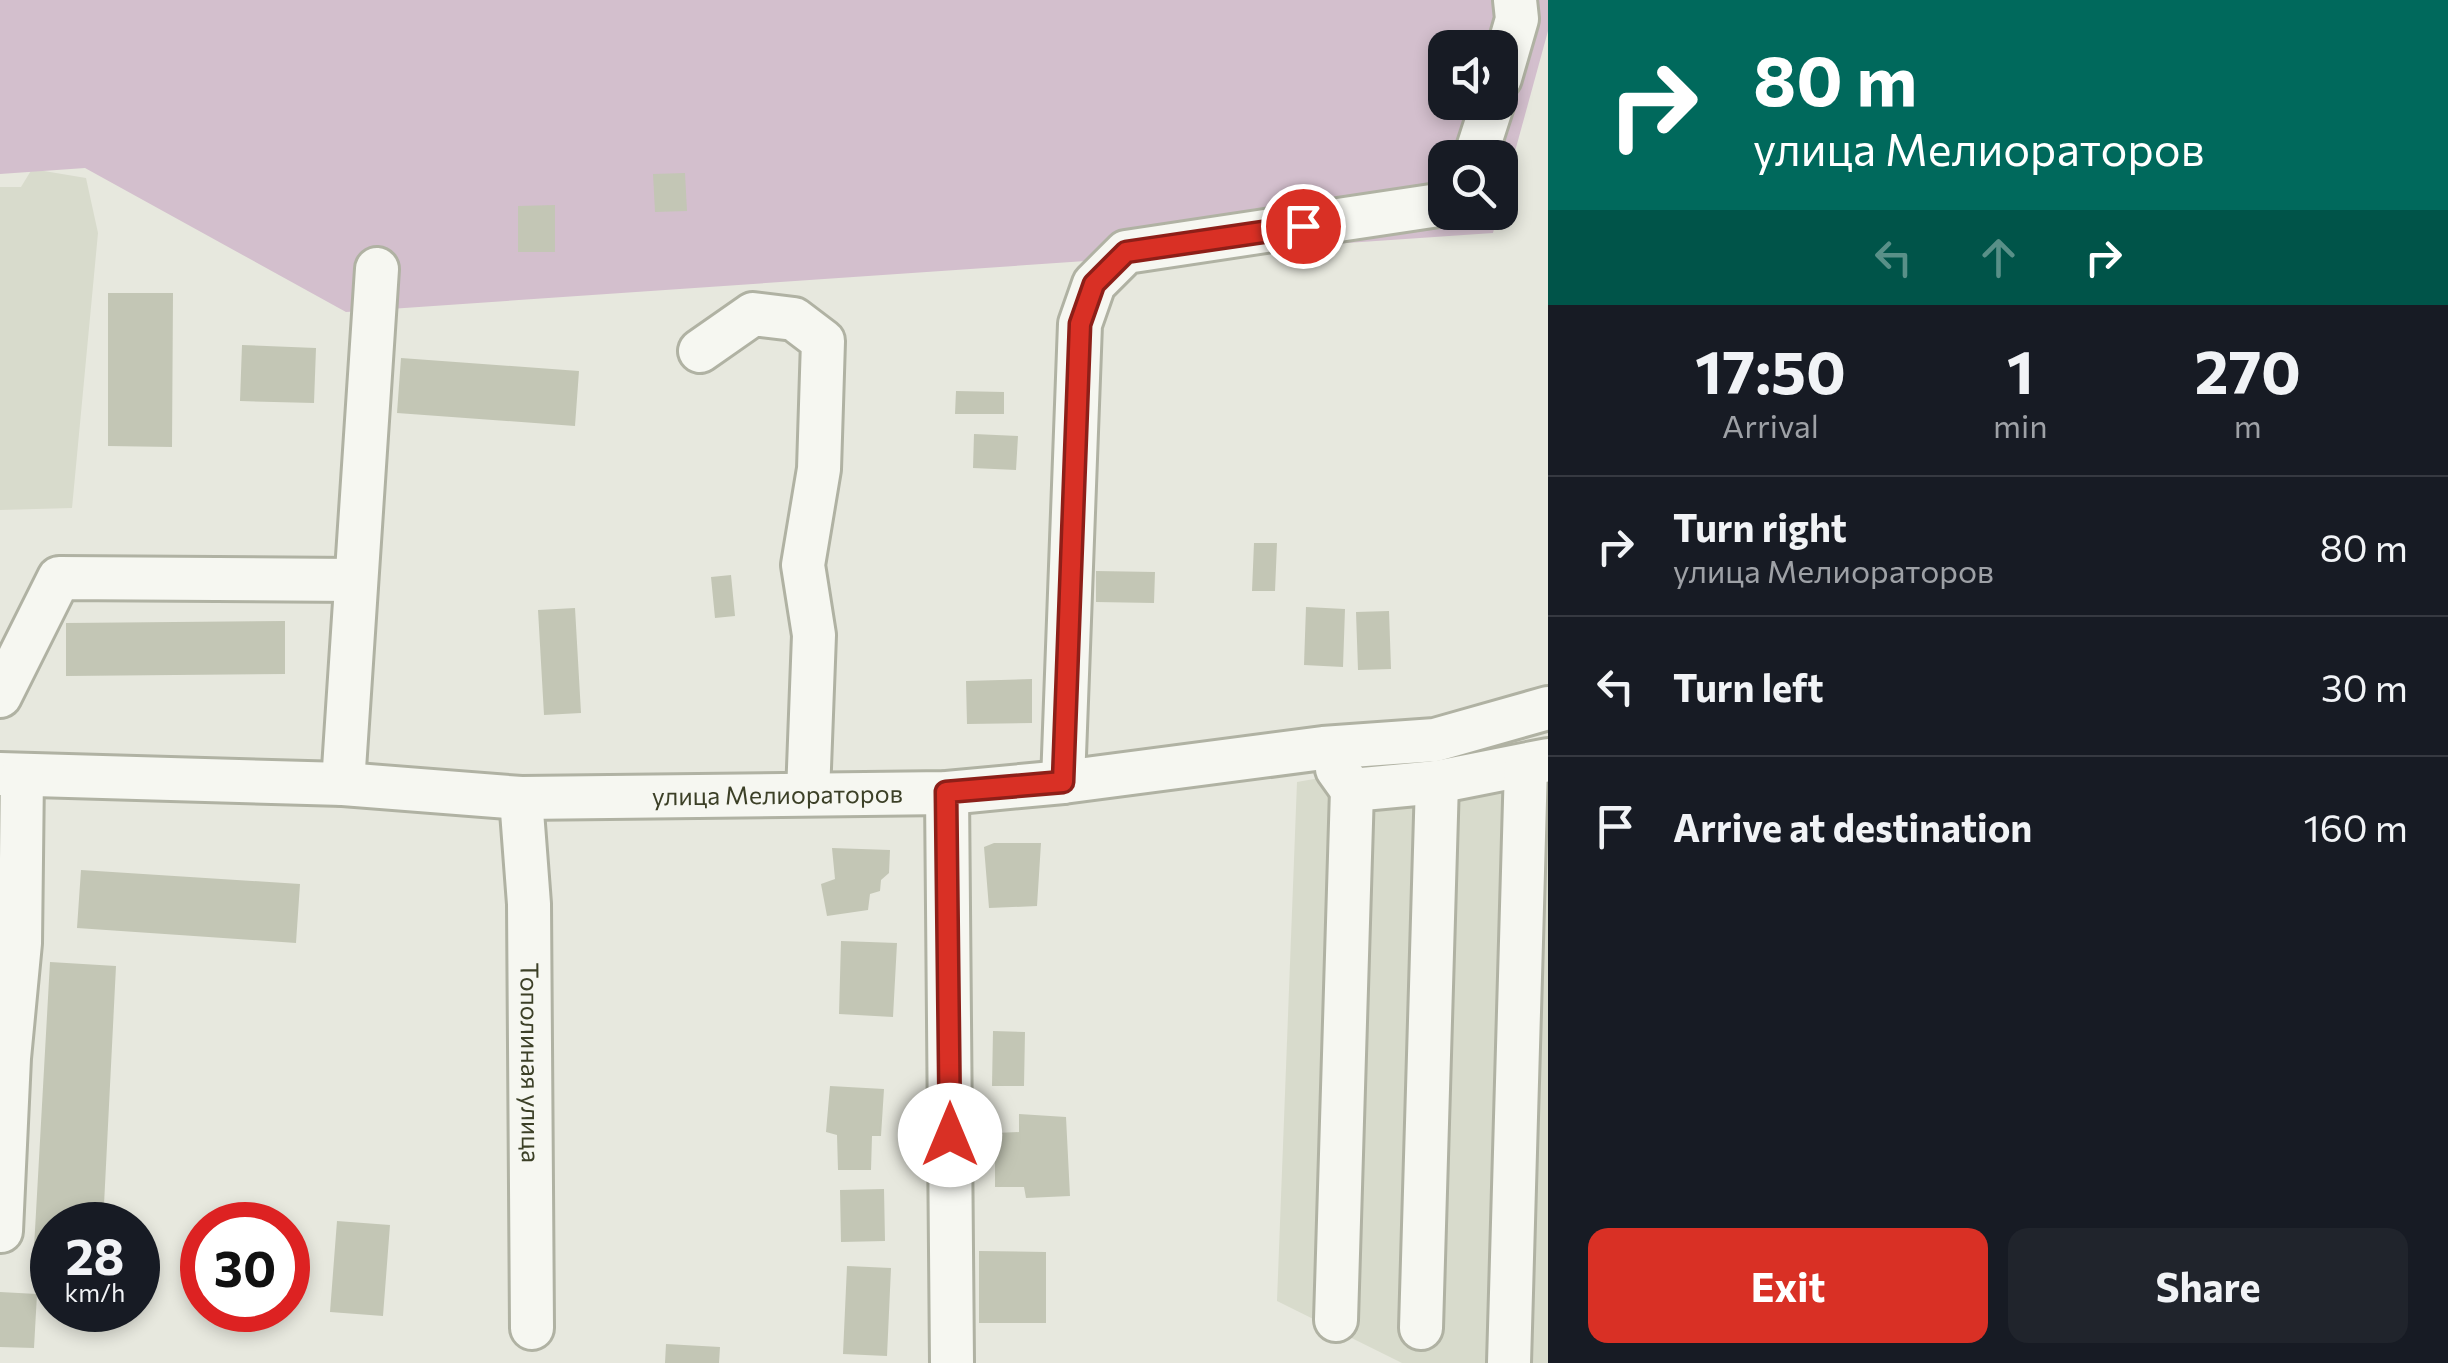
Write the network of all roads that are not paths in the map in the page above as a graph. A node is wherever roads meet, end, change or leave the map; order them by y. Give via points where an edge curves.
1 (1428, 207) edge
2 (377, 269) dead end
3 (700, 352) dead end
4 (356, 580) junction
5 (0, 696) edge
6 (1548, 708) edge
7 (1323, 748) junction
8 (1537, 763) edge
9 (11, 774) edge
10 (1063, 782) junction
11 (1437, 782) junction
12 (343, 784) junction
13 (1352, 790) junction
14 (946, 792) junction
15 (808, 794) junction
16 (521, 798) junction
17 (5, 1058) edge
18 (1, 1231) edge
19 (1336, 1320) dead end
20 (532, 1328) dead end
21 (1422, 1328) dead end
22 (952, 1363) edge
23 (1509, 1363) edge

1 - 10 street via 1126,252 1094,284 1080,324
2 - 4 street
3 - 15 street via 753,314 794,319 823,340 819,469 802,565 814,635
4 - 5 street via 59,578
4 - 12 street
6 - 7 street, улица Мелиораторов via 1435,740
7 - 10 street, улица Мелиораторов
7 - 13 street
8 - 11 street
8 - 23 street
9 - 12 street, улица Мелиораторов
9 - 17 street via 20,943
10 - 14 street, улица Мелиораторов
11 - 13 street
11 - 21 street
12 - 16 street, улица Мелиораторов
13 - 19 street
14 - 15 street, улица Мелиораторов
14 - 22 street
15 - 16 street, улица Мелиораторов
16 - 20 street, Тополиная улица via 529,904
17 - 18 street

